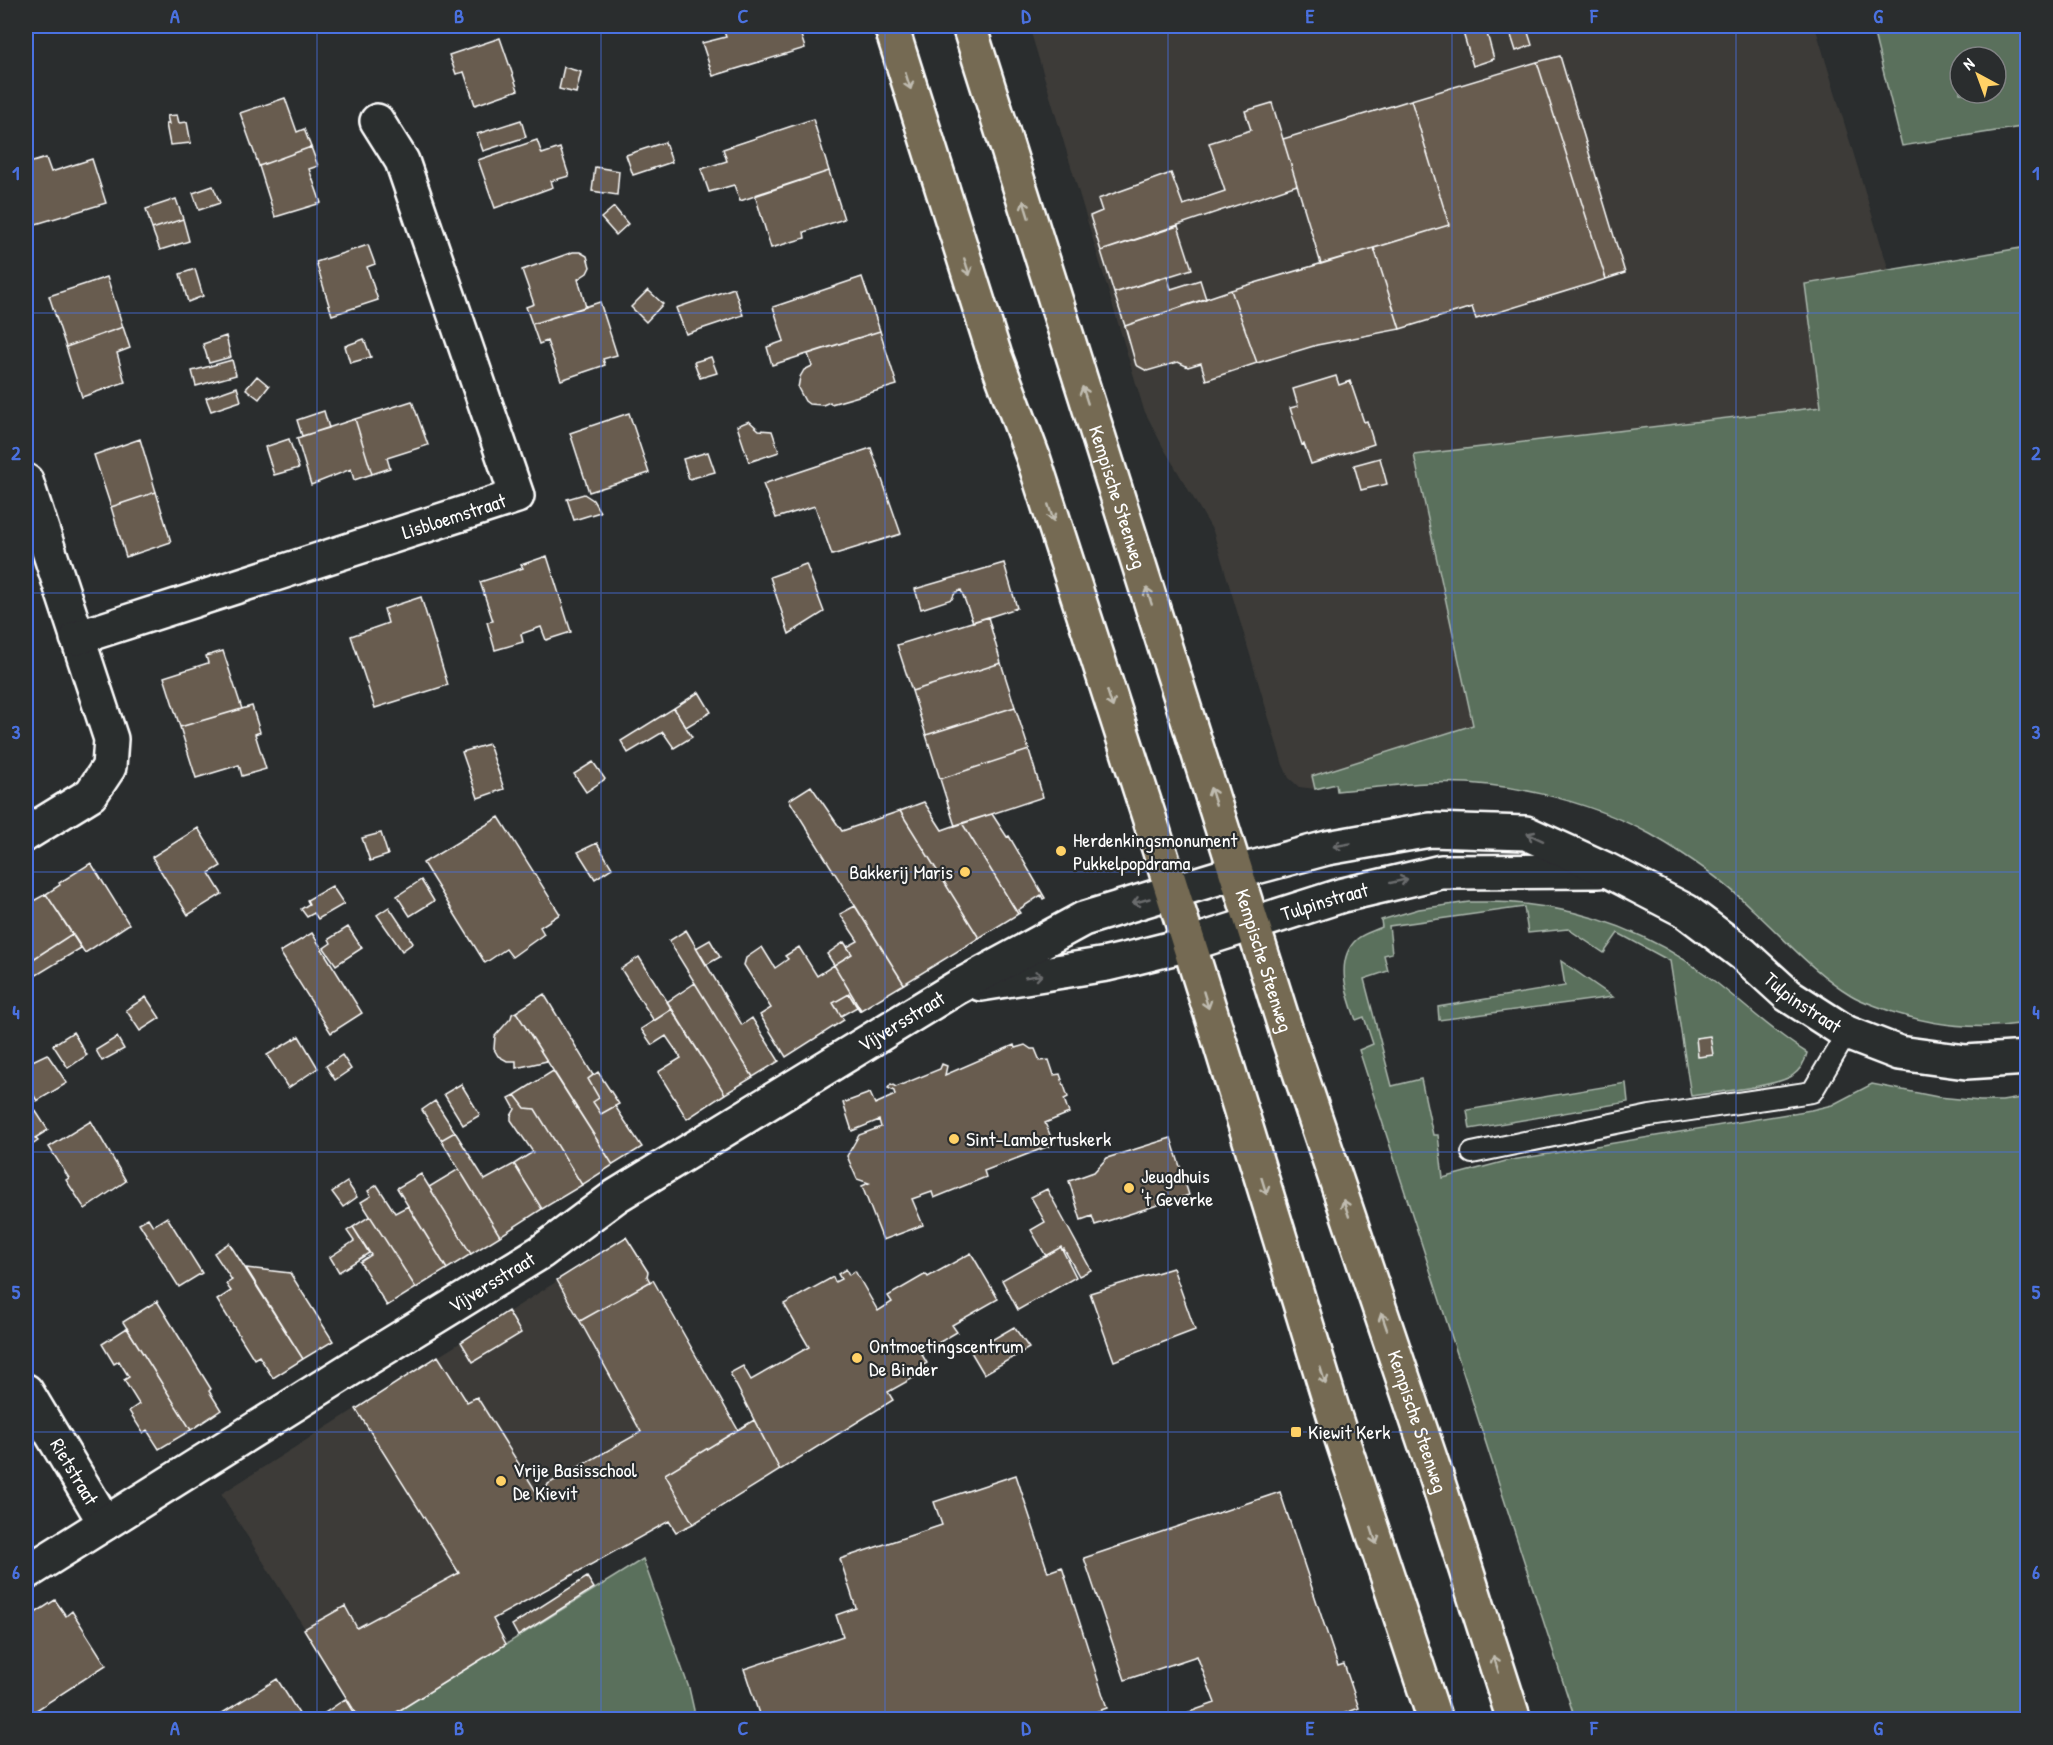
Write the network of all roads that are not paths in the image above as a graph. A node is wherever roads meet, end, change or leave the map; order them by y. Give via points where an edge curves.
1 (891, 26) edge
2 (969, 26) edge
3 (377, 121) dead end
4 (26, 481) edge
5 (77, 638) junction
6 (26, 834) edge
7 (1607, 870) junction
8 (1237, 872) junction
9 (1172, 892) junction
10 (1253, 923) junction
11 (1189, 944) junction
12 (956, 988) junction
13 (1847, 1033) junction
14 (2028, 1058) edge
15 (1472, 1153) dead end
16 (26, 1391) edge
17 (105, 1523) junction
18 (26, 1573) edge
19 (1435, 1719) edge
20 (1514, 1719) edge

1 -> 9 main road
8 -> 2 main road, Kempische Steenweg
3 - 5 street, Lisbloemstraat via 402,161 517,496
4 - 5 street
5 - 6 street via 111,739 109,767 91,794
7 -> 8 street, Tulpinstraat via 1526,833 1430,830 1327,848
10 -> 7 street, Tulpinstraat via 1352,893 1441,872
7 - 13 street, Tulpinstraat via 1686,911 1743,954 1788,995
8 - 9 street, Vijversstraat
8 - 10 main road, Kempische Steenweg
9 - 11 main road
9 -> 12 street, Vijversstraat via 1083,919
10 - 11 street, Tulpinstraat
20 -> 10 main road, Kempische Steenweg
12 -> 11 street, Vijversstraat via 1107,964
11 -> 19 main road via 1335,1418
12 - 17 street, Vijversstraat via 616,1196 541,1252
13 - 14 street, Tulpinstraat via 1899,1053 1966,1062
13 - 15 lane via 1812,1092 1650,1116
16 - 17 street, Rietstraat
17 - 18 street, Vijversstraat

